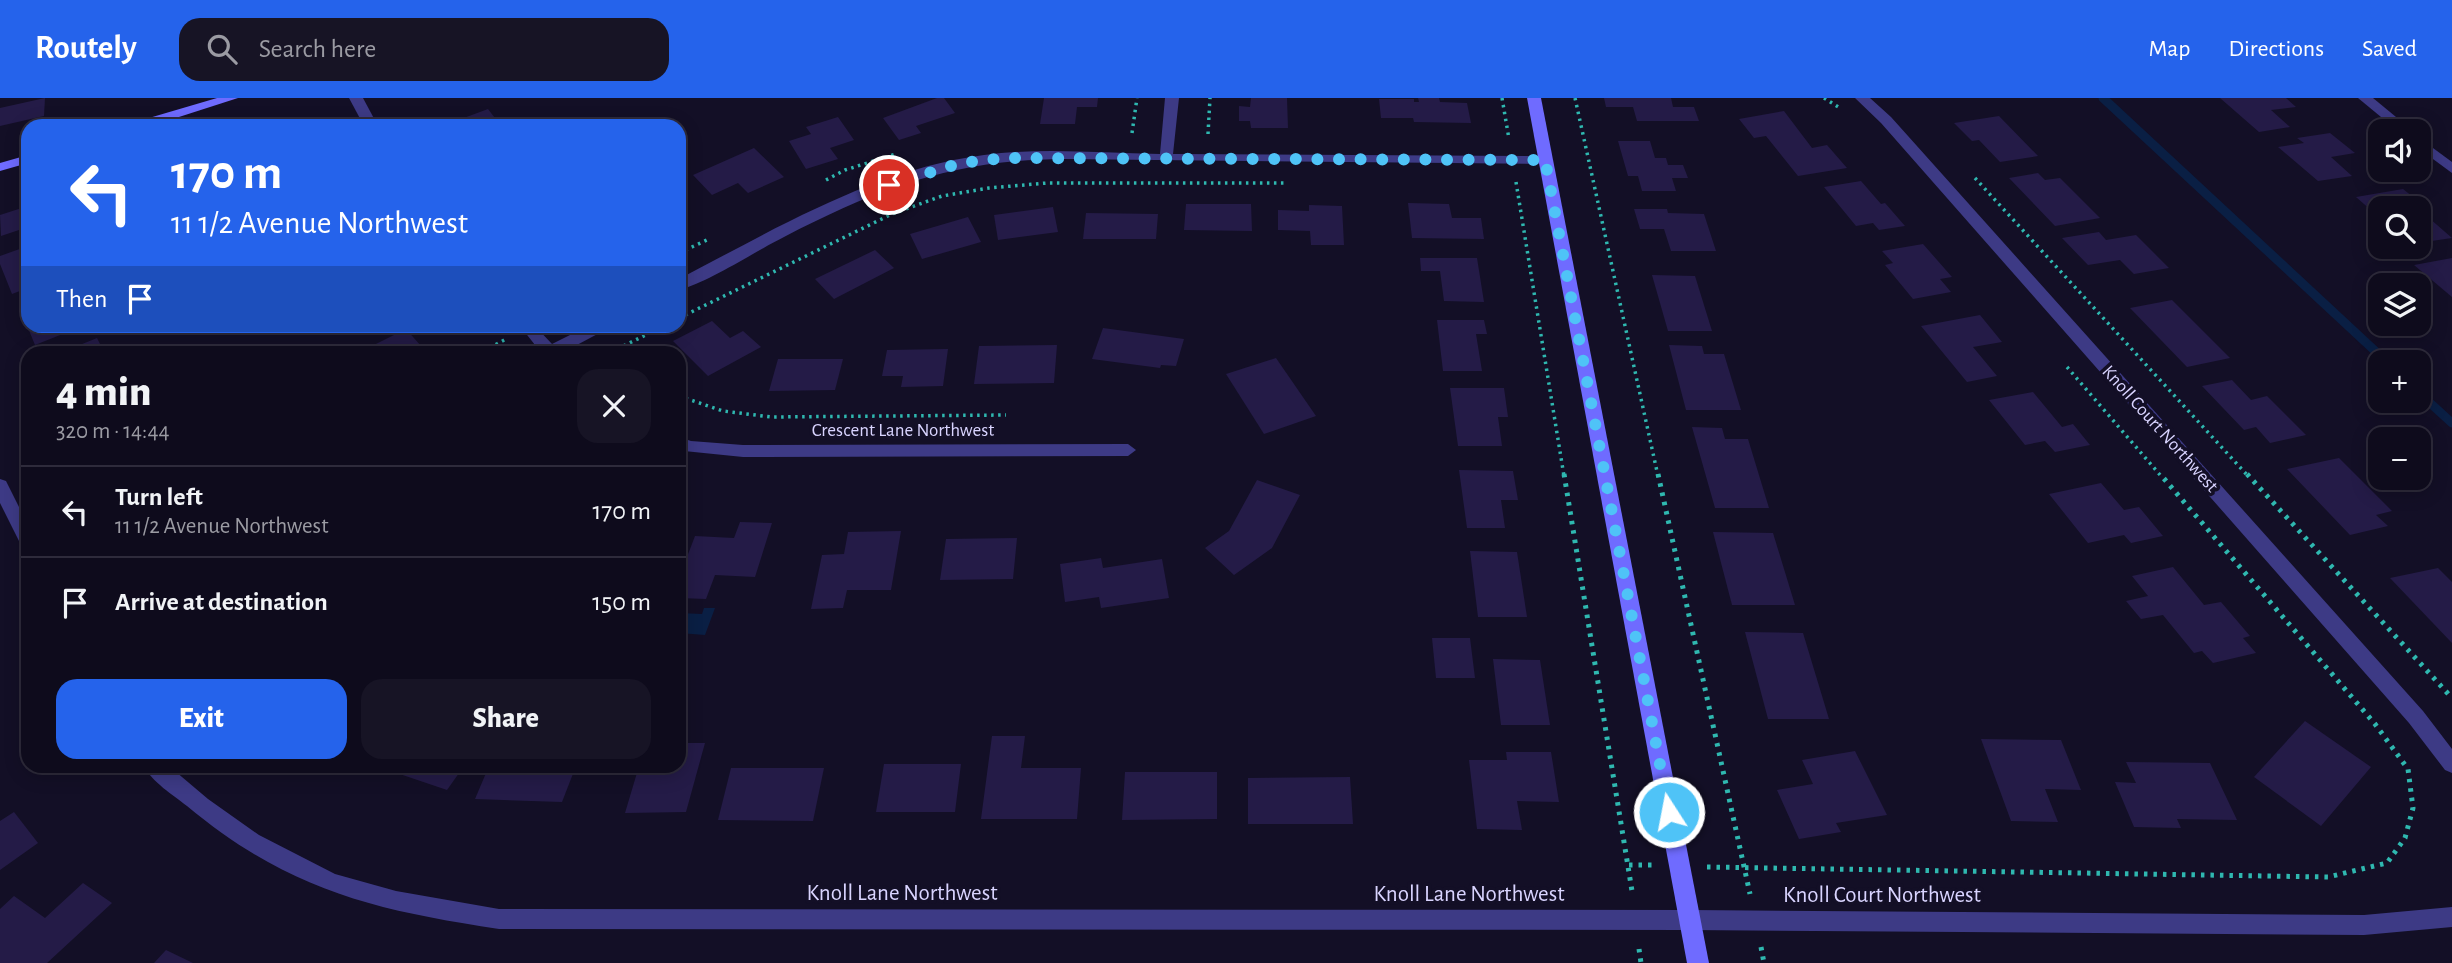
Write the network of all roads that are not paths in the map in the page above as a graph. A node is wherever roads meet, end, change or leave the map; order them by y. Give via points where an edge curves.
1 (231, 98) edge
2 (356, 98) edge
3 (1172, 98) edge
4 (1534, 98) edge
5 (1862, 98) edge
6 (2365, 98) edge
7 (160, 119) edge
8 (367, 119) edge
9 (2391, 119) edge
10 (2431, 152) edge
11 (1166, 158) junction
12 (1545, 160) junction
13 (21, 161) edge
14 (0, 167) edge
15 (2452, 169) edge
16 (686, 281) edge
17 (587, 333) edge
18 (562, 346) edge
19 (686, 446) edge
20 (1128, 450) dead end
21 (0, 486) edge
22 (21, 528) edge
23 (2452, 764) edge
24 (162, 773) edge
25 (2452, 917) edge
26 (1689, 920) junction
27 (1698, 963) edge

1 - 7 street
2 - 8 street
3 - 11 street
4 - 12 street
5 - 23 street, Knoll Court Northwest via 2416,717
6 - 9 street
10 - 15 street
11 - 12 street
11 - 16 street via 1052,157 961,163 863,195
12 - 26 street
13 - 14 street
17 - 18 street
19 - 20 street, Crescent Lane Northwest via 743,451
21 - 22 street
24 - 26 street, Knoll Lane Northwest via 253,844 310,872 360,892 499,919
25 - 26 street, Knoll Court Northwest via 2364,925
26 - 27 street

